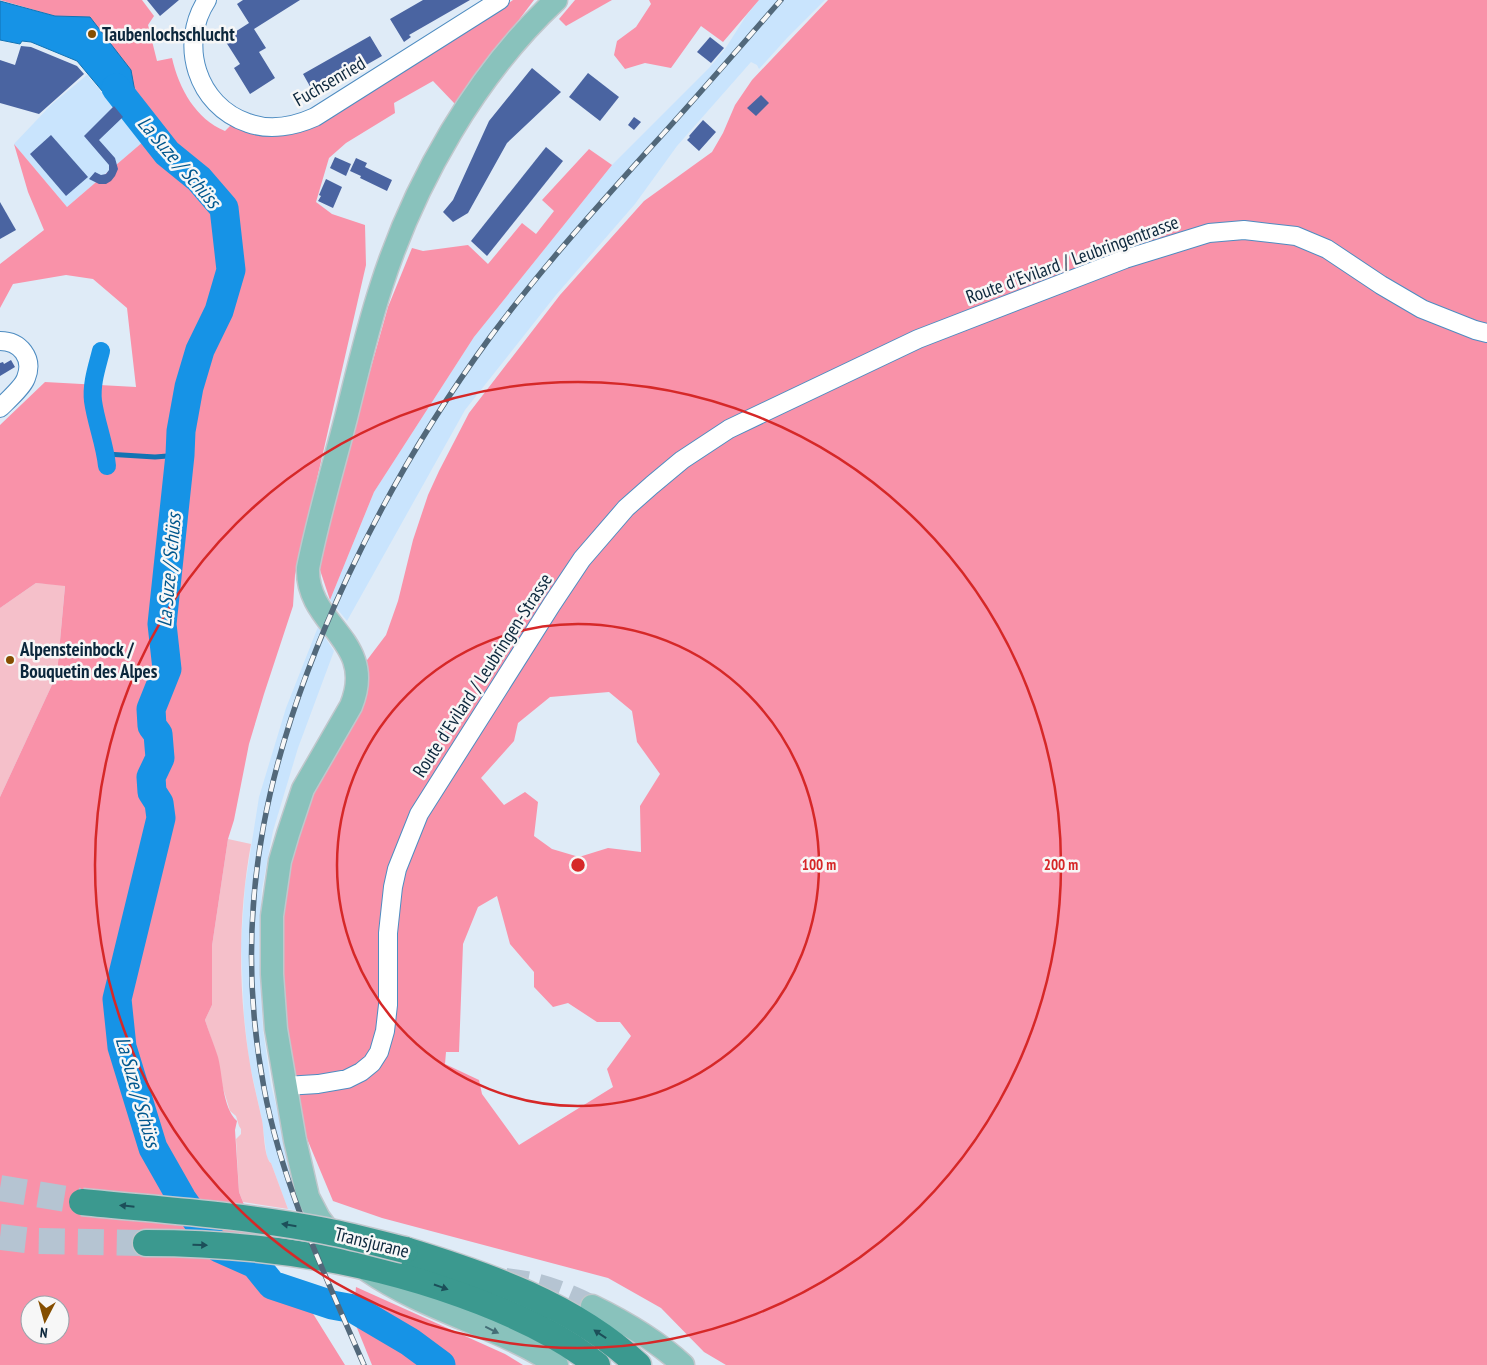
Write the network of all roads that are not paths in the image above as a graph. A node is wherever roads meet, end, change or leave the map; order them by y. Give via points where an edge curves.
1 (207, 0) edge
2 (500, 0) edge
3 (556, 0) edge
4 (1487, 333) edge
5 (0, 340) edge
6 (865, 363) joint
7 (0, 408) edge
8 (285, 1086) junction
9 (301, 1160) junction
10 (81, 1201) tunnel mouth
11 (336, 1218) dead end
12 (149, 1243) tunnel mouth
13 (592, 1306) tunnel mouth
14 (557, 1365) edge
15 (597, 1365) edge
16 (638, 1365) edge
17 (683, 1365) edge

1 - 2 street, Fuchsenried via 195,27 193,42 196,67 203,86 229,114 248,123 274,127 315,117
3 - 8 main road via 482,84 447,139 408,216 379,295 311,555 308,576 314,599 350,649 358,681 351,706 303,789 278,871 272,916 272,964 276,1030
4 - 6 street, Route d'Evilard / Leubringentrasse via 1422,309 1327,249 1296,236 1244,230 1209,233 1125,258 918,338
5 - 7 street via 21,348 28,367 26,380
6 - 8 street, Route d'Evilard / Leubringen-Strasse via 729,429 682,460 626,508 582,559 435,787 407,841 397,869 390,907 388,1005 380,1052 361,1072 347,1079
8 - 9 main road
9 - 11 main road
9 -> 14 main road via 305,1187 319,1218 348,1254 375,1276 420,1300 480,1324
16 -> 10 highway, Transjurane, bridge via 595,1330 538,1299 404,1250 283,1224
12 -> 15 highway, Transjurane via 289,1252 410,1278 467,1296 529,1322
13 - 17 main road via 644,1334

